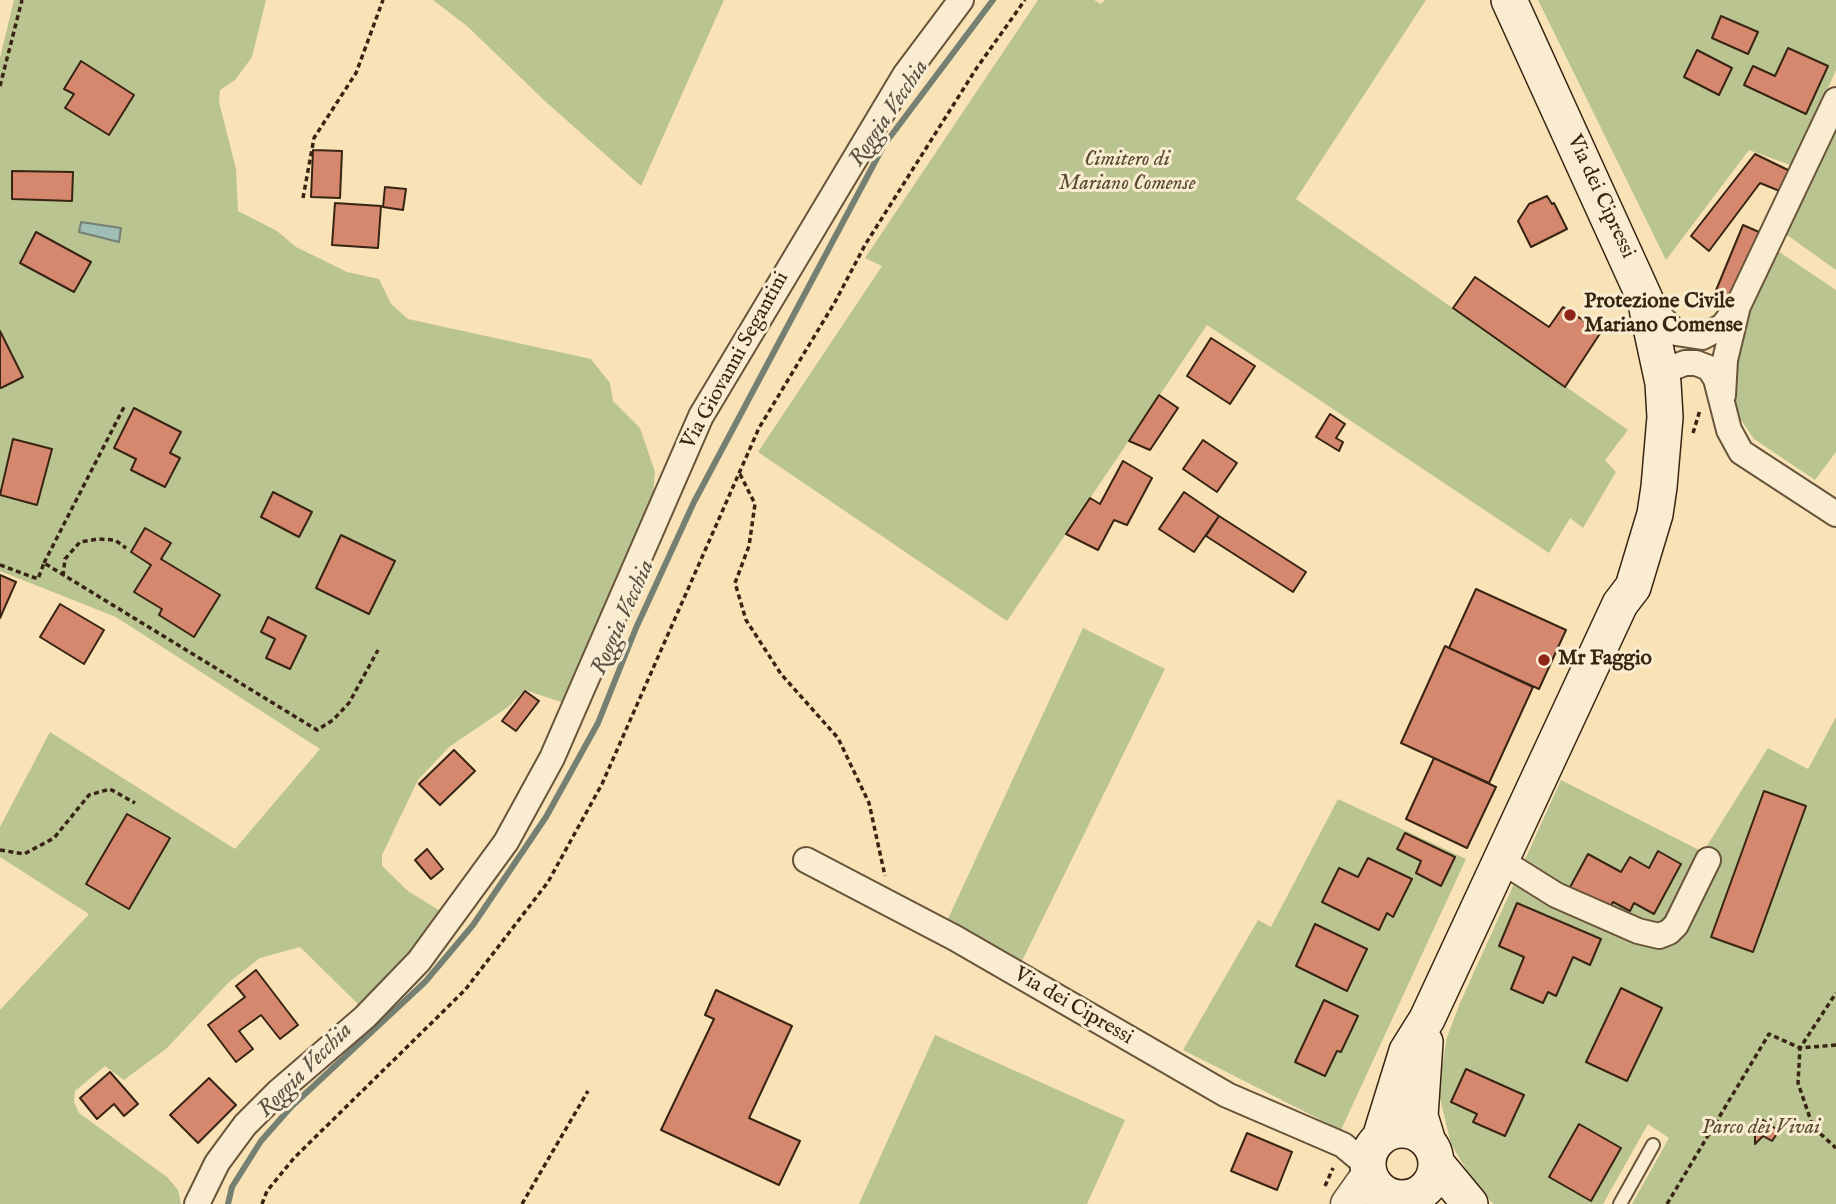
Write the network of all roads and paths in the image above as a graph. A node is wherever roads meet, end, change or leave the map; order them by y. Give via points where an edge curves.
1 (22, 0) edge
2 (383, 0) edge
3 (961, 0) edge
4 (1026, 0) edge
5 (1498, 0) edge
6 (1509, 0) edge
7 (0, 86) edge
8 (1836, 100) edge
9 (303, 198) dead end
10 (1645, 299) junction
11 (1738, 306) junction
12 (1663, 383) junction
13 (1722, 406) junction
14 (124, 407) dead end
15 (739, 473) junction
16 (1836, 514) edge
17 (126, 548) dead end
18 (44, 563) junction
19 (0, 565) edge
20 (63, 576) junction
21 (1620, 604) junction
22 (378, 650) dead end
23 (135, 803) dead end
24 (0, 850) edge
25 (806, 860) dead end
26 (1500, 860) junction
27 (1708, 860) dead end
28 (887, 902) junction
29 (1836, 993) edge
30 (1427, 1019) junction
31 (1836, 1045) edge
32 (1800, 1048) junction
33 (588, 1091) dead end
34 (1653, 1145) dead end
35 (1836, 1148) edge
36 (1432, 1153) junction
37 (1380, 1172) edge
38 (197, 1204) edge
39 (262, 1204) edge
40 (522, 1204) edge
41 (1347, 1204) edge
42 (1470, 1204) edge
43 (1620, 1204) edge
44 (1667, 1204) edge

1 - 7 path
2 - 9 path via 356,73 314,138
3 - 38 street, Via Giovanni Segantini via 905,75 701,416 552,758 506,842 419,961 246,1125 216,1163
4 - 15 path via 976,69 865,245 759,428
5 - 21 main road, Via dei Cipressi via 1615,263 1637,324 1649,384 1650,471
6 - 10 main road, Via dei Cipressi
8 - 11 street
10 - 11 street via 1667,326 1689,337 1713,332
10 - 12 main road, Via dei Cipressi
11 - 13 street via 1725,360
12 - 13 street via 1672,368 1696,363 1709,368
12 - 21 main road, Via dei Cipressi via 1664,427 1655,514 1640,570
13 - 16 street via 1741,452
14 - 18 path
15 - 28 path via 755,504 749,546 735,583 746,620 781,674 838,738 869,803 885,870
15 - 39 path via 602,784 548,882 465,990 294,1158
17 - 20 path via 115,540 80,542 65,559
18 - 19 path via 37,579
18 - 20 path
20 - 22 path via 317,730 349,703
21 - 26 main road, Via dei Cipressi
23 - 24 path via 110,789 89,794 54,838 24,854
25 - 28 street, Via dei Cipressi
26 - 27 street via 1556,895 1638,932 1659,936 1676,925
26 - 30 main road, Via dei Cipressi
28 - 37 street, Via dei Cipressi via 1227,1095
29 - 32 path
30 - 36 main road, Via dei Cipressi via 1420,1116
30 - 37 main road, Via dei Cipressi via 1403,1060
31 - 32 path
32 - 35 path via 1798,1083 1813,1127
32 - 44 path via 1769,1034
33 - 40 path
34 - 43 lane
36 - 37 main road via 1409,1131 1392,1132
36 - 37 main road via 1434,1176 1415,1196
36 - 42 main road
37 - 41 street

